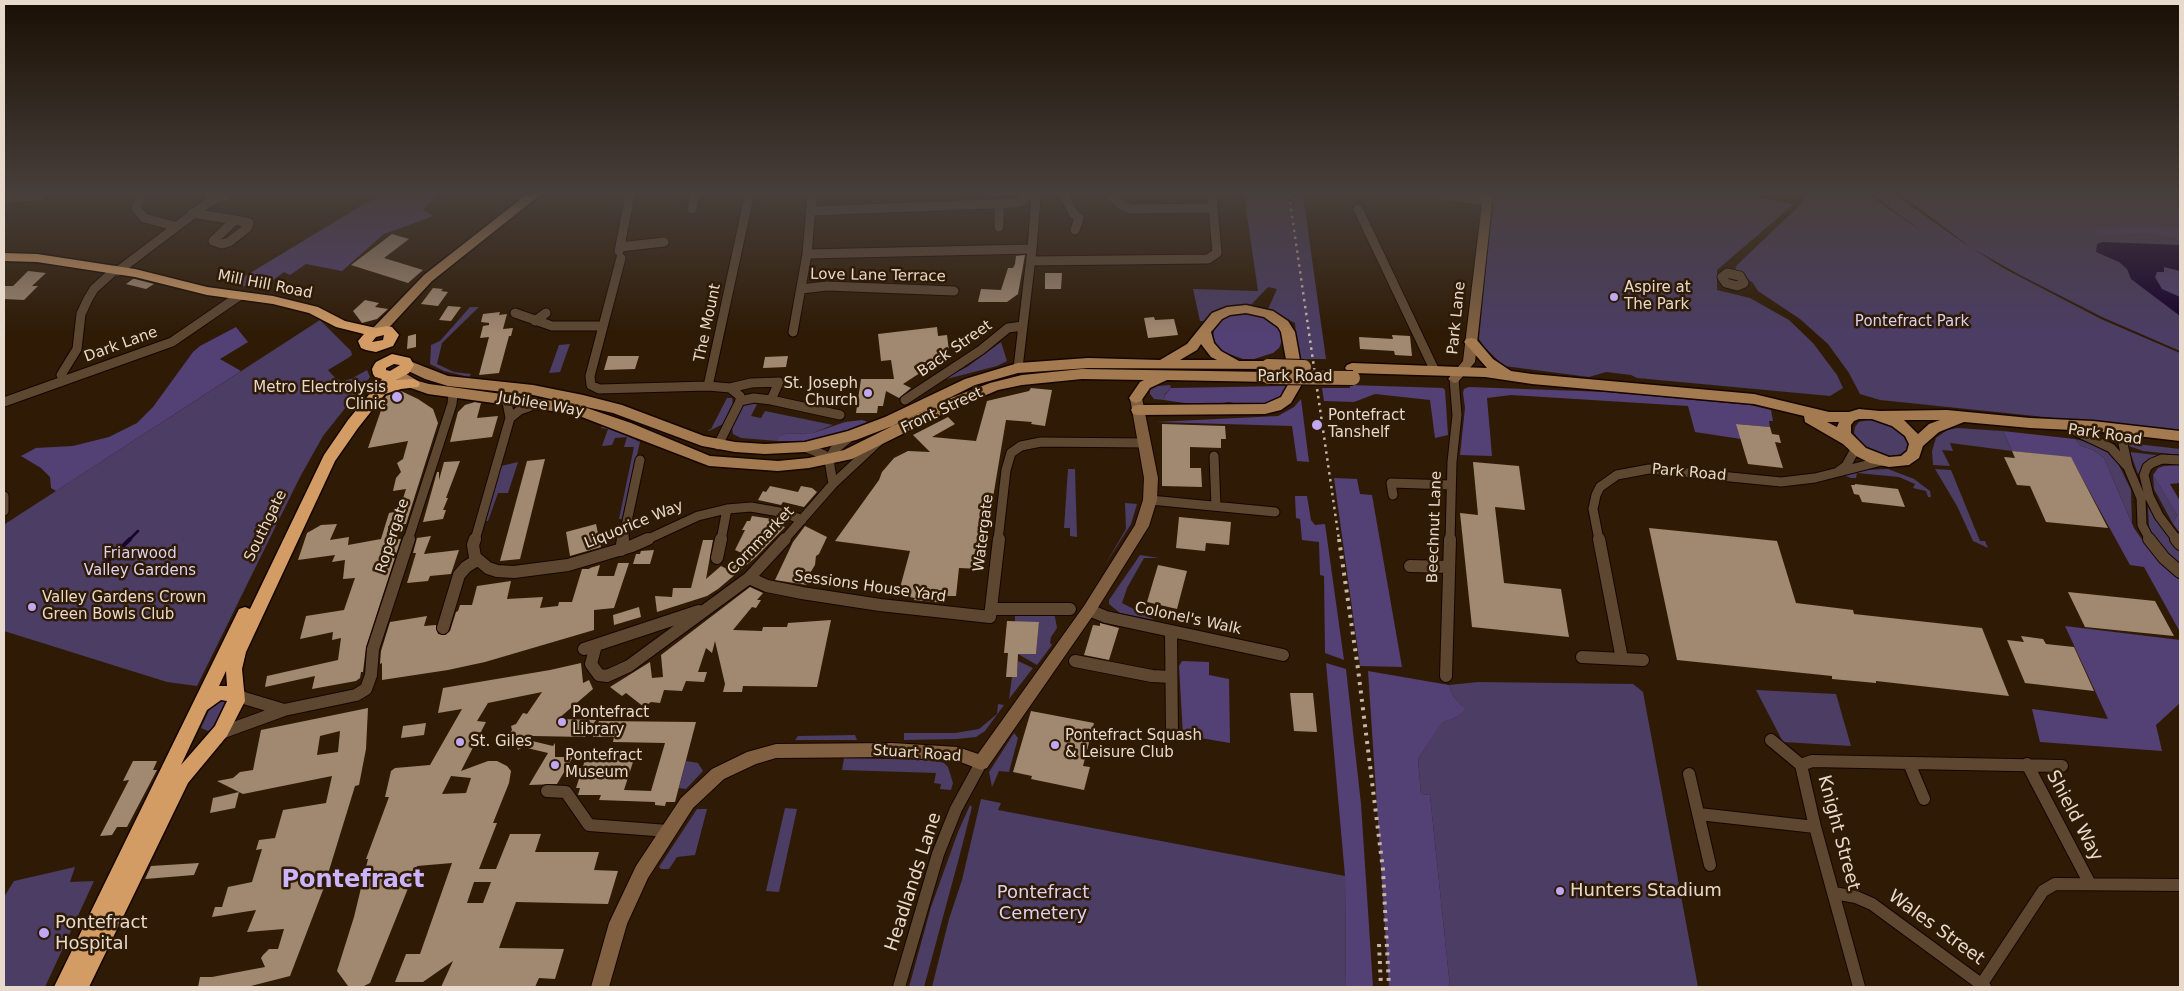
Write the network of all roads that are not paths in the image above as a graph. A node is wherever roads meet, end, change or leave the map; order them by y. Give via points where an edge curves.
1 (154, 241) edge
2 (475, 241) edge
3 (622, 241) edge
4 (739, 241) edge
5 (808, 241) edge
6 (1033, 241) edge
7 (1216, 241) edge
8 (1374, 241) edge
9 (1482, 241) edge
10 (664, 242) dead end
11 (1032, 249) junction
12 (620, 252) junction
13 (807, 254) junction
14 (4, 257) edge
15 (1031, 261) junction
16 (116, 270) junction
17 (801, 289) junction
18 (954, 291) dead end
19 (239, 296) junction
20 (402, 305) junction
21 (515, 313) dead end
22 (546, 313) dead end
23 (534, 321) junction
24 (341, 324) junction
25 (603, 326) junction
26 (1023, 326) junction
27 (376, 331) junction
28 (793, 332) dead end
29 (1205, 332) junction
30 (392, 335) junction
31 (366, 345) junction
32 (1470, 345) junction
33 (1292, 360) dead end
34 (1018, 368) junction
35 (392, 369) junction
36 (1438, 369) junction
37 (1164, 370) junction
38 (1239, 371) junction
39 (1352, 373) junction
40 (1459, 374) junction
41 (1508, 374) junction
42 (61, 375) dead end
43 (1110, 375) junction
44 (1038, 377) junction
45 (1532, 379) junction
46 (413, 384) junction
47 (1006, 384) junction
48 (1295, 384) dead end
49 (708, 386) junction
50 (730, 388) junction
51 (380, 392) junction
52 (453, 394) junction
53 (502, 398) junction
54 (771, 400) junction
55 (905, 400) dead end
56 (740, 401) junction
57 (4, 402) edge
58 (541, 403) junction
59 (1137, 404) junction
60 (1786, 406) junction
61 (840, 415) dead end
62 (1880, 415) junction
63 (1849, 417) junction
64 (510, 418) junction
65 (1960, 418) junction
66 (2030, 423) junction
67 (2077, 432) junction
68 (2127, 435) junction
69 (851, 436) junction
70 (2180, 436) edge
71 (878, 441) junction
72 (1145, 443) junction
73 (1851, 444) junction
74 (1916, 444) junction
75 (718, 445) junction
76 (2180, 445) edge
77 (805, 447) junction
78 (692, 456) junction
79 (1214, 456) dead end
80 (640, 460) dead end
81 (829, 460) junction
82 (2180, 460) edge
83 (709, 461) joint
84 (1882, 461) junction
85 (748, 465) junction
86 (2128, 467) junction
87 (1838, 471) junction
88 (833, 484) junction
89 (1452, 485) junction
90 (1392, 495) dead end
91 (4, 496) edge
92 (1150, 500) junction
93 (1216, 506) junction
94 (727, 509) junction
95 (4, 511) edge
96 (1275, 512) dead end
97 (802, 520) junction
98 (2180, 544) edge
99 (621, 550) junction
100 (717, 558) dead end
101 (477, 560) junction
102 (1410, 566) dead end
103 (1449, 567) junction
104 (2180, 572) edge
105 (749, 578) junction
106 (703, 610) junction
107 (1089, 610) junction
108 (1062, 612) dead end
109 (990, 613) junction
110 (443, 628) dead end
111 (1171, 631) junction
112 (596, 646) junction
113 (584, 649) dead end
114 (1283, 655) dead end
115 (1582, 658) dead end
116 (1622, 659) junction
117 (1643, 660) dead end
118 (1075, 661) dead end
119 (1446, 676) dead end
120 (1171, 677) junction
121 (236, 693) junction
122 (202, 704) junction
123 (284, 710) junction
124 (189, 730) junction
125 (218, 734) junction
126 (1172, 734) dead end
127 (1771, 740) dead end
128 (981, 763) junction
129 (1909, 763) junction
130 (2027, 764) junction
131 (1801, 765) junction
132 (2062, 766) dead end
133 (1689, 774) dead end
134 (547, 791) dead end
135 (1924, 798) dead end
136 (1699, 814) junction
137 (1815, 827) junction
138 (668, 831) junction
139 (1710, 865) dead end
140 (2090, 884) junction
141 (2180, 885) edge
142 (1834, 893) junction
143 (1983, 986) edge
144 (64, 987) edge
145 (78, 987) edge
146 (600, 987) edge
147 (899, 987) edge
148 (1859, 987) edge

1 - 16 street
2 - 20 main road via 438,270
3 - 12 street
4 - 49 street, The Mount
5 - 13 street
6 - 11 street
7 - 15 street via 1217,254 1208,259
8 - 36 street
9 - 32 street, Park Lane
10 - 12 street
11 - 13 street
11 - 15 street
12 - 25 street
13 - 17 street
14 - 16 highway, Mill Hill Road via 37,258
15 - 26 street
16 - 19 highway, Mill Hill Road
16 - 42 street via 94,289 88,299 81,314 77,349
17 - 18 street, Love Lane Terrace via 827,286
17 - 28 street
19 - 24 highway, Mill Hill Road via 299,306
19 - 57 street, Dark Lane via 172,342
20 - 27 main road
20 - 30 main road
21 - 23 street
22 - 23 street
23 - 25 street via 552,326
24 - 27 highway, Mill Hill Road
24 - 31 highway, Mill Hill Road
25 - 49 street via 590,376 591,385 599,389
26 - 34 street
26 - 55 street, Back Street via 1008,328 974,355
27 - 30 highway, Mill Hill Road via 387,330
27 - 31 highway via 368,336
29 - 33 main road via 1212,319 1227,311 1246,309 1262,312 1279,320 1286,328
29 - 37 main road
29 - 38 main road via 1208,344 1216,354
30 - 31 highway via 384,345
30 - 35 highway
31 - 35 highway via 372,358
32 - 36 street via 1461,362
32 - 40 street, Park Lane via 1469,362
32 - 41 main road via 1488,362
34 - 37 main road, Front Street via 1082,363
34 - 44 main road
34 - 47 main road
34 - 69 main road, Front Street via 970,382
35 - 46 main road, Jubilee Way
35 - 51 highway, Southgate
35 - 75 main road, Jubilee Way via 448,381 533,390 583,400
35 - 122 highway, Southgate via 322,455
36 - 39 main road, Park Road
36 - 40 main road, Park Road
37 - 38 main road, Front Street
37 - 43 main road, Front Street
37 - 59 main road via 1145,385
38 - 39 main road, Park Road, bridge
39 - 40 main road, Park Road
40 - 41 main road, Park Road
40 - 45 main road, Park Road via 1481,380
40 - 89 street, Beechnut Lane
41 - 45 main road, Park Road
43 - 44 main road, Front Street
43 - 59 main road via 1127,384
44 - 47 main road, Front Street
45 - 60 main road, Park Road via 1746,398
46 - 51 highway via 400,384
46 - 52 main road, Jubilee Way
47 - 71 main road, Front Street via 948,405
48 - 59 main road via 1286,400 1265,409
49 - 50 street
50 - 54 street via 779,382
50 - 56 street via 740,396
51 - 121 highway, Southgate via 329,459 238,652 234,669
52 - 53 main road, Jubilee Way
52 - 123 street, Ropergate via 376,639 366,689 356,695
53 - 58 main road, Jubilee Way
53 - 64 street via 507,402
54 - 56 street via 754,398
54 - 61 street
56 - 75 street
58 - 64 street via 520,410
58 - 78 main road, Jubilee Way via 610,420
59 - 72 street, Stuart Road
60 - 63 main road, Park Road via 1829,417
60 - 73 main road, Park Road
62 - 63 main road, Park Road via 1865,413
62 - 65 main road, Park Road via 1948,415
62 - 74 main road, Park Road via 1904,427
63 - 73 main road via 1844,425
64 - 101 street via 474,540 473,552
65 - 66 main road, Park Road
65 - 74 main road, Park Road via 1934,428
66 - 67 main road, Park Road
66 - 68 main road, Park Road via 2093,426
67 - 68 main road, Park Road
67 - 86 street via 2111,448
68 - 70 main road, Park Road
68 - 76 main road, Park Road
68 - 86 street
69 - 77 main road, Front Street
69 - 81 street via 839,444
71 - 81 main road, Front Street
71 - 88 street, Cornmarket
72 - 92 street, Stuart Road
72 - 109 street, Watergate via 1041,442 1021,446 1011,453 1006,470
73 - 84 main road, Park Road
73 - 87 street via 1846,466
74 - 84 main road, Park Road via 1910,458
75 - 77 main road, Front Street via 765,449
75 - 78 main road via 704,455
75 - 85 main road via 726,458
77 - 81 street via 818,451
78 - 83 main road, Jubilee Way
79 - 93 street
80 - 99 street
81 - 85 main road, Front Street
81 - 88 street
82 - 98 street via 2162,459 2152,463 2144,475 2149,496
83 - 85 main road, Front Street
84 - 87 street, Park Road
86 - 104 street via 2141,498 2141,520 2149,538
87 - 116 street, Park Road via 1815,478 1780,482 1643,469 1617,474 1600,487 1593,509
88 - 97 street, Cornmarket
89 - 90 street via 1391,483
89 - 103 street, Beechnut Lane
91 - 95 street
92 - 93 street
92 - 107 street, Stuart Road via 1134,542
93 - 96 street
94 - 97 street, Liquorice Way via 751,507 785,513
94 - 99 street, Liquorice Way via 698,516
94 - 100 street
97 - 105 street, Cornmarket
99 - 101 street, Liquorice Way via 568,565 514,572 497,571
101 - 110 street via 459,575
102 - 103 street
103 - 119 street, Beechnut Lane
105 - 106 street, Cornmarket
105 - 109 street, Sessions House Yard via 776,589 880,605
106 - 112 street, Cornmarket
106 - 112 street, Cornmarket via 629,666 610,675 595,676 591,664
107 - 111 street, Colonel's Walk via 1106,617
107 - 128 street, Stuart Road
108 - 109 street
111 - 114 street, Colonel's Walk
111 - 120 street
112 - 113 street, Cornmarket
115 - 116 street
116 - 117 street
118 - 120 street
120 - 126 street
121 - 122 highway via 218,693
121 - 123 street
121 - 125 highway, Southgate via 232,710
122 - 124 highway, Southgate
123 - 125 street
124 - 125 highway via 200,740
124 - 144 highway, Southgate
125 - 145 highway, Southgate via 182,778
127 - 131 street
128 - 138 street, Stuart Road via 958,754 892,750 764,753 737,763 708,781 687,803
128 - 147 street, Headlands Lane via 956,809 938,854
129 - 130 street, Knight Street
129 - 131 street, Knight Street via 1812,761
129 - 135 street
130 - 132 street, Knight Street
130 - 140 street, Shield Way
131 - 137 street, Knight Street
133 - 136 street
134 - 138 street via 566,792 589,825
136 - 137 street
136 - 139 street
137 - 142 street, Knight Street
138 - 146 street, Stuart Road via 623,910
140 - 141 street
140 - 143 street via 2055,884 2043,891
142 - 143 street, Wales Street via 1872,904
142 - 148 street, Knight Street

